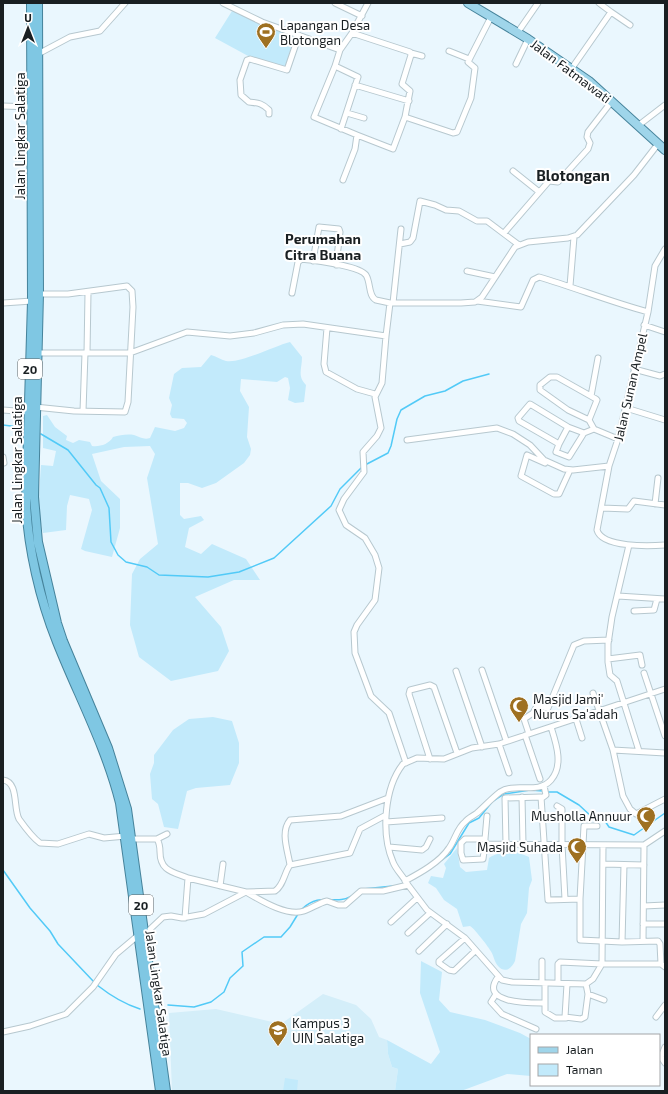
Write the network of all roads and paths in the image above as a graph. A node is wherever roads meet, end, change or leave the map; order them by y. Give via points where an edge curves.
1 (31, 3) edge
2 (38, 3) edge
3 (125, 3) edge
4 (223, 3) edge
5 (335, 3) edge
6 (368, 3) edge
7 (468, 3) edge
8 (538, 3) edge
9 (598, 3) edge
10 (612, 12) junction
11 (362, 16) junction
12 (492, 17) junction
13 (630, 25) dead end
14 (518, 32) junction
15 (352, 33) junction
16 (299, 35) junction
17 (528, 39) junction
18 (340, 50) junction
19 (449, 51) dead end
20 (411, 53) junction
21 (38, 54) junction
22 (422, 56) dead end
23 (469, 59) junction
24 (516, 64) dead end
25 (334, 66) junction
26 (572, 68) junction
27 (35, 79) junction
28 (355, 85) junction
29 (408, 101) junction
30 (612, 101) junction
31 (665, 105) edge
32 (3, 106) edge
33 (31, 107) junction
34 (347, 113) junction
35 (269, 114) dead end
36 (405, 117) junction
37 (364, 118) dead end
38 (639, 126) junction
39 (342, 129) junction
40 (357, 136) junction
41 (658, 144) junction
42 (665, 150) edge
43 (513, 171) dead end
44 (343, 180) dead end
45 (538, 191) junction
46 (401, 228) dead end
47 (504, 233) junction
48 (574, 237) junction
49 (400, 244) junction
50 (519, 245) junction
51 (665, 249) edge
52 (313, 261) junction
53 (336, 265) junction
54 (467, 271) dead end
55 (495, 277) junction
56 (570, 286) junction
57 (88, 292) junction
58 (292, 293) dead end
59 (39, 294) junction
60 (32, 301) junction
61 (477, 301) junction
62 (3, 303) edge
63 (392, 303) junction
64 (648, 312) junction
65 (644, 325) junction
66 (328, 328) junction
67 (665, 332) edge
68 (386, 336) junction
69 (38, 353) junction
70 (86, 353) junction
71 (130, 353) junction
72 (598, 358) dead end
73 (634, 369) junction
74 (665, 374) edge
75 (375, 394) junction
76 (590, 396) junction
77 (31, 408) junction
78 (626, 408) junction
79 (3, 410) edge
80 (83, 411) junction
81 (589, 420) junction
82 (665, 420) edge
83 (568, 427) junction
84 (594, 429) junction
85 (584, 434) junction
86 (618, 439) junction
87 (407, 440) dead end
88 (559, 444) junction
89 (609, 466) junction
90 (569, 472) junction
91 (658, 478) dead end
92 (655, 504) junction
93 (665, 505) edge
94 (602, 508) junction
95 (629, 545) junction
96 (665, 545) edge
97 (618, 596) junction
98 (657, 599) junction
99 (665, 599) edge
100 (634, 611) dead end
101 (609, 640) junction
102 (608, 659) junction
103 (642, 665) dead end
104 (482, 670) dead end
105 (456, 671) dead end
106 (644, 673) dead end
107 (665, 689) edge
108 (593, 693) dead end
109 (650, 694) junction
110 (624, 703) junction
111 (599, 711) junction
112 (576, 719) junction
113 (551, 727) junction
114 (527, 735) junction
115 (665, 736) edge
116 (582, 738) dead end
117 (506, 740) junction
118 (499, 744) junction
119 (482, 747) junction
120 (614, 750) junction
121 (639, 751) junction
122 (665, 753) edge
123 (457, 754) junction
124 (430, 759) junction
125 (406, 762) junction
126 (509, 773) dead end
127 (540, 779) dead end
128 (3, 780) edge
129 (545, 792) junction
130 (522, 797) junction
131 (388, 798) junction
132 (665, 799) edge
133 (557, 806) dead end
134 (386, 815) junction
135 (487, 816) dead end
136 (442, 818) dead end
137 (386, 822) junction
138 (597, 826) dead end
139 (665, 831) edge
140 (167, 834) dead end
141 (129, 838) junction
142 (430, 839) dead end
143 (157, 840) junction
144 (485, 842) junction
145 (506, 844) junction
146 (523, 844) junction
147 (544, 844) junction
148 (562, 845) junction
149 (583, 845) junction
150 (603, 845) junction
151 (644, 845) junction
152 (389, 847) junction
153 (223, 864) dead end
154 (604, 864) junction
155 (290, 865) junction
156 (624, 865) junction
157 (644, 865) junction
158 (188, 878) junction
159 (407, 883) junction
160 (220, 886) junction
161 (246, 892) junction
162 (417, 898) junction
163 (565, 899) junction
164 (580, 899) junction
165 (665, 905) edge
166 (644, 906) junction
167 (430, 913) junction
168 (185, 918) junction
169 (391, 922) dead end
170 (447, 924) junction
171 (643, 924) junction
172 (665, 924) edge
173 (408, 933) dead end
174 (142, 934) junction
175 (465, 938) junction
176 (643, 941) junction
177 (602, 942) junction
178 (622, 942) junction
179 (419, 951) dead end
180 (475, 951) junction
181 (542, 961) dead end
182 (602, 964) junction
183 (663, 966) edge
184 (498, 977) junction
185 (543, 983) junction
186 (558, 983) junction
187 (567, 984) junction
188 (586, 984) junction
189 (496, 994) junction
190 (588, 994) junction
191 (604, 1000) dead end
192 (544, 1003) junction
193 (665, 1005) edge
194 (656, 1017) dead end
195 (566, 1018) junction
196 (536, 1029) dead end
197 (3, 1032) edge
198 (665, 1047) edge
199 (662, 1062) edge
200 (160, 1091) edge
201 (166, 1091) edge

1 - 27 highway, Jalan Lingkar Salatiga / 20
2 - 21 highway, Jalan Lingkar Salatiga / 20
3 - 21 street via 100,31 70,37
4 - 16 street via 262,22
5 - 11 street
6 - 11 street
7 - 12 main road, Jalan Fatmawati
8 - 14 street
9 - 10 street
10 - 13 street
10 - 26 street
11 - 15 street
12 - 14 main road, Jalan Fatmawati
12 - 23 street
14 - 17 main road, Jalan Fatmawati
15 - 18 street
15 - 20 street
16 - 18 street
16 - 35 street via 287,70 247,60 240,80 241,95 249,102 260,103 266,107
17 - 24 street
17 - 26 main road, Jalan Fatmawati
18 - 25 street
19 - 23 street
20 - 22 street
20 - 29 street via 402,84 410,90
21 - 27 highway, Jalan Lingkar Salatiga / 20
23 - 36 street via 468,63 475,68 471,98 457,132 453,133
25 - 28 street via 358,76
25 - 39 street via 314,116
26 - 30 main road, Jalan Fatmawati
27 - 33 highway, Jalan Lingkar Salatiga / 20
27 - 59 highway, Jalan Lingkar Salatiga / 20
28 - 29 street
28 - 34 street
29 - 36 street
30 - 38 main road, Jalan Fatmawati
30 - 45 street via 588,132 588,149 558,182 549,180
31 - 38 street
32 - 33 street
33 - 60 highway, Jalan Lingkar Salatiga / 20
34 - 37 street
34 - 39 street
36 - 40 street via 393,149
38 - 41 main road, Jalan Fatmawati
39 - 40 street
40 - 44 street via 356,149
41 - 42 main road, Jalan Fatmawati
41 - 48 street
43 - 45 street
45 - 47 street
46 - 49 street
47 - 49 street via 487,221 420,201 413,238 410,242
47 - 50 street
48 - 50 street
48 - 56 street
49 - 63 street
50 - 55 street via 513,249
51 - 64 street, Jalan Sunan Ampel via 655,266
52 - 53 street
52 - 53 street via 319,227 339,230
52 - 58 street via 302,259 298,262
53 - 63 street via 365,274 373,298
54 - 55 street
55 - 61 street
56 - 61 street via 540,277 535,278 520,307
56 - 64 street via 608,301
57 - 59 street
57 - 70 street
57 - 71 street via 124,286 131,288 133,307
59 - 69 highway, Jalan Lingkar Salatiga / 20
60 - 62 street
60 - 77 highway, Jalan Lingkar Salatiga / 20
61 - 63 street via 447,304
63 - 68 street
64 - 65 street, Jalan Sunan Ampel
65 - 67 street
65 - 73 street, Jalan Sunan Ampel
66 - 68 street
66 - 71 street via 291,324 230,336 187,332
66 - 75 street via 324,364 326,372 357,389
68 - 75 street via 382,383
69 - 70 street
69 - 77 highway, Jalan Lingkar Salatiga / 20
70 - 71 street
70 - 80 street
71 - 80 street via 128,402 125,412
72 - 76 street
73 - 74 street via 660,376
73 - 78 street, Jalan Sunan Ampel
75 - 125 street via 381,428 363,452 364,473 339,509 346,525 365,538 379,568 375,600 354,632 355,653 371,696 389,713
76 - 81 street via 597,400
76 - 81 street via 555,377 550,377 540,387 545,394 568,410
77 - 79 street
77 - 80 street
77 - 141 highway, Jalan Lingkar Salatiga / 20 via 30,482 37,536 60,642 114,765 125,803
78 - 82 street
78 - 86 street, Jalan Sunan Ampel
81 - 84 street
83 - 85 street
83 - 88 street
83 - 88 street via 530,404 518,418
84 - 85 street
84 - 86 street
85 - 88 street via 570,457 556,452
86 - 89 street, Jalan Sunan Ampel
87 - 90 street via 497,428 522,439 544,460
89 - 90 street
89 - 94 street, Jalan Sunan Ampel
90 - 90 street via 528,455 520,475 556,495 559,494
91 - 92 street
92 - 93 street
92 - 94 street via 634,501 628,508
94 - 95 street, Jalan Sunan Ampel via 597,532 602,537
95 - 96 street
95 - 97 street
97 - 98 street
97 - 101 street
98 - 99 street
98 - 100 street via 654,610
101 - 102 street
101 - 114 street via 584,641 574,645 548,708 537,706 524,720
102 - 103 street via 640,655
102 - 110 street via 609,674 617,680
104 - 117 street
105 - 119 street
106 - 109 street
107 - 109 street
108 - 111 street
109 - 110 street
109 - 115 street
110 - 111 street
110 - 121 street
111 - 112 street
111 - 120 street
112 - 113 street
112 - 116 street
113 - 114 street
113 - 129 street via 558,757 552,779
114 - 117 street
114 - 127 street
117 - 118 street
118 - 119 street
118 - 126 street
119 - 123 street
120 - 121 street
120 - 132 street via 623,796 633,813 638,813
121 - 122 street
123 - 124 street via 444,759
123 - 124 street via 434,687 430,685 410,690 408,694
124 - 125 street via 418,758
125 - 131 street via 399,770
128 - 141 street via 13,787 19,818 40,843 58,844 89,834 104,838
129 - 130 street via 537,796
129 - 147 street
129 - 159 street via 507,788 501,791 464,822 448,850
130 - 145 street via 504,799
130 - 146 street
131 - 134 street
131 - 155 street via 341,816 290,820 285,838
133 - 148 street via 562,808
134 - 137 street
134 - 155 street via 357,832 350,853
135 - 144 street
136 - 137 street
137 - 152 street
138 - 149 street via 584,826
139 - 151 street
140 - 143 street
141 - 143 street
141 - 174 highway, Jalan Lingkar Salatiga / 20
142 - 152 street via 422,850
143 - 158 street via 163,866
144 - 144 street via 483,859 463,860 462,841 465,839
144 - 145 street
145 - 146 street
146 - 147 street
147 - 148 street
147 - 163 street via 548,900
148 - 149 street
148 - 163 street
149 - 150 street
149 - 164 street
150 - 151 street
150 - 154 street
151 - 157 street
152 - 159 street via 392,862
153 - 160 street
154 - 156 street
154 - 177 street
155 - 161 street via 284,874 282,884 275,891
156 - 157 street
156 - 178 street
157 - 166 street
158 - 160 street
158 - 168 street
159 - 161 street via 383,891 361,891 345,905 327,901 297,913 270,905
159 - 162 street
160 - 161 street
161 - 168 street via 213,910
162 - 167 street
162 - 169 street
163 - 164 street
164 - 177 street via 579,939
165 - 166 street
166 - 171 street
167 - 170 street
167 - 173 street
168 - 174 street via 165,917
170 - 175 street
170 - 179 street
171 - 172 street
171 - 176 street
174 - 197 street via 116,954 93,987 71,1010 62,1016
174 - 200 highway, Jalan Lingkar Salatiga / 20
174 - 201 highway, Jalan Lingkar Salatiga / 20
175 - 180 street
175 - 180 street via 439,963 449,970 454,970
176 - 178 street
176 - 183 street via 660,942
177 - 178 street
177 - 182 street
180 - 184 street
181 - 185 street
182 - 183 street
182 - 186 street via 560,962
182 - 188 street via 593,979
184 - 185 street via 507,982
184 - 189 street via 494,985
185 - 186 street
185 - 192 street
186 - 187 street
187 - 188 street
187 - 195 street
188 - 190 street
189 - 192 street via 513,1002
189 - 196 street via 491,1002 502,1014
190 - 191 street
190 - 195 street via 584,1018
192 - 195 street via 547,1014 557,1019
193 - 194 street
198 - 199 street via 661,1055

